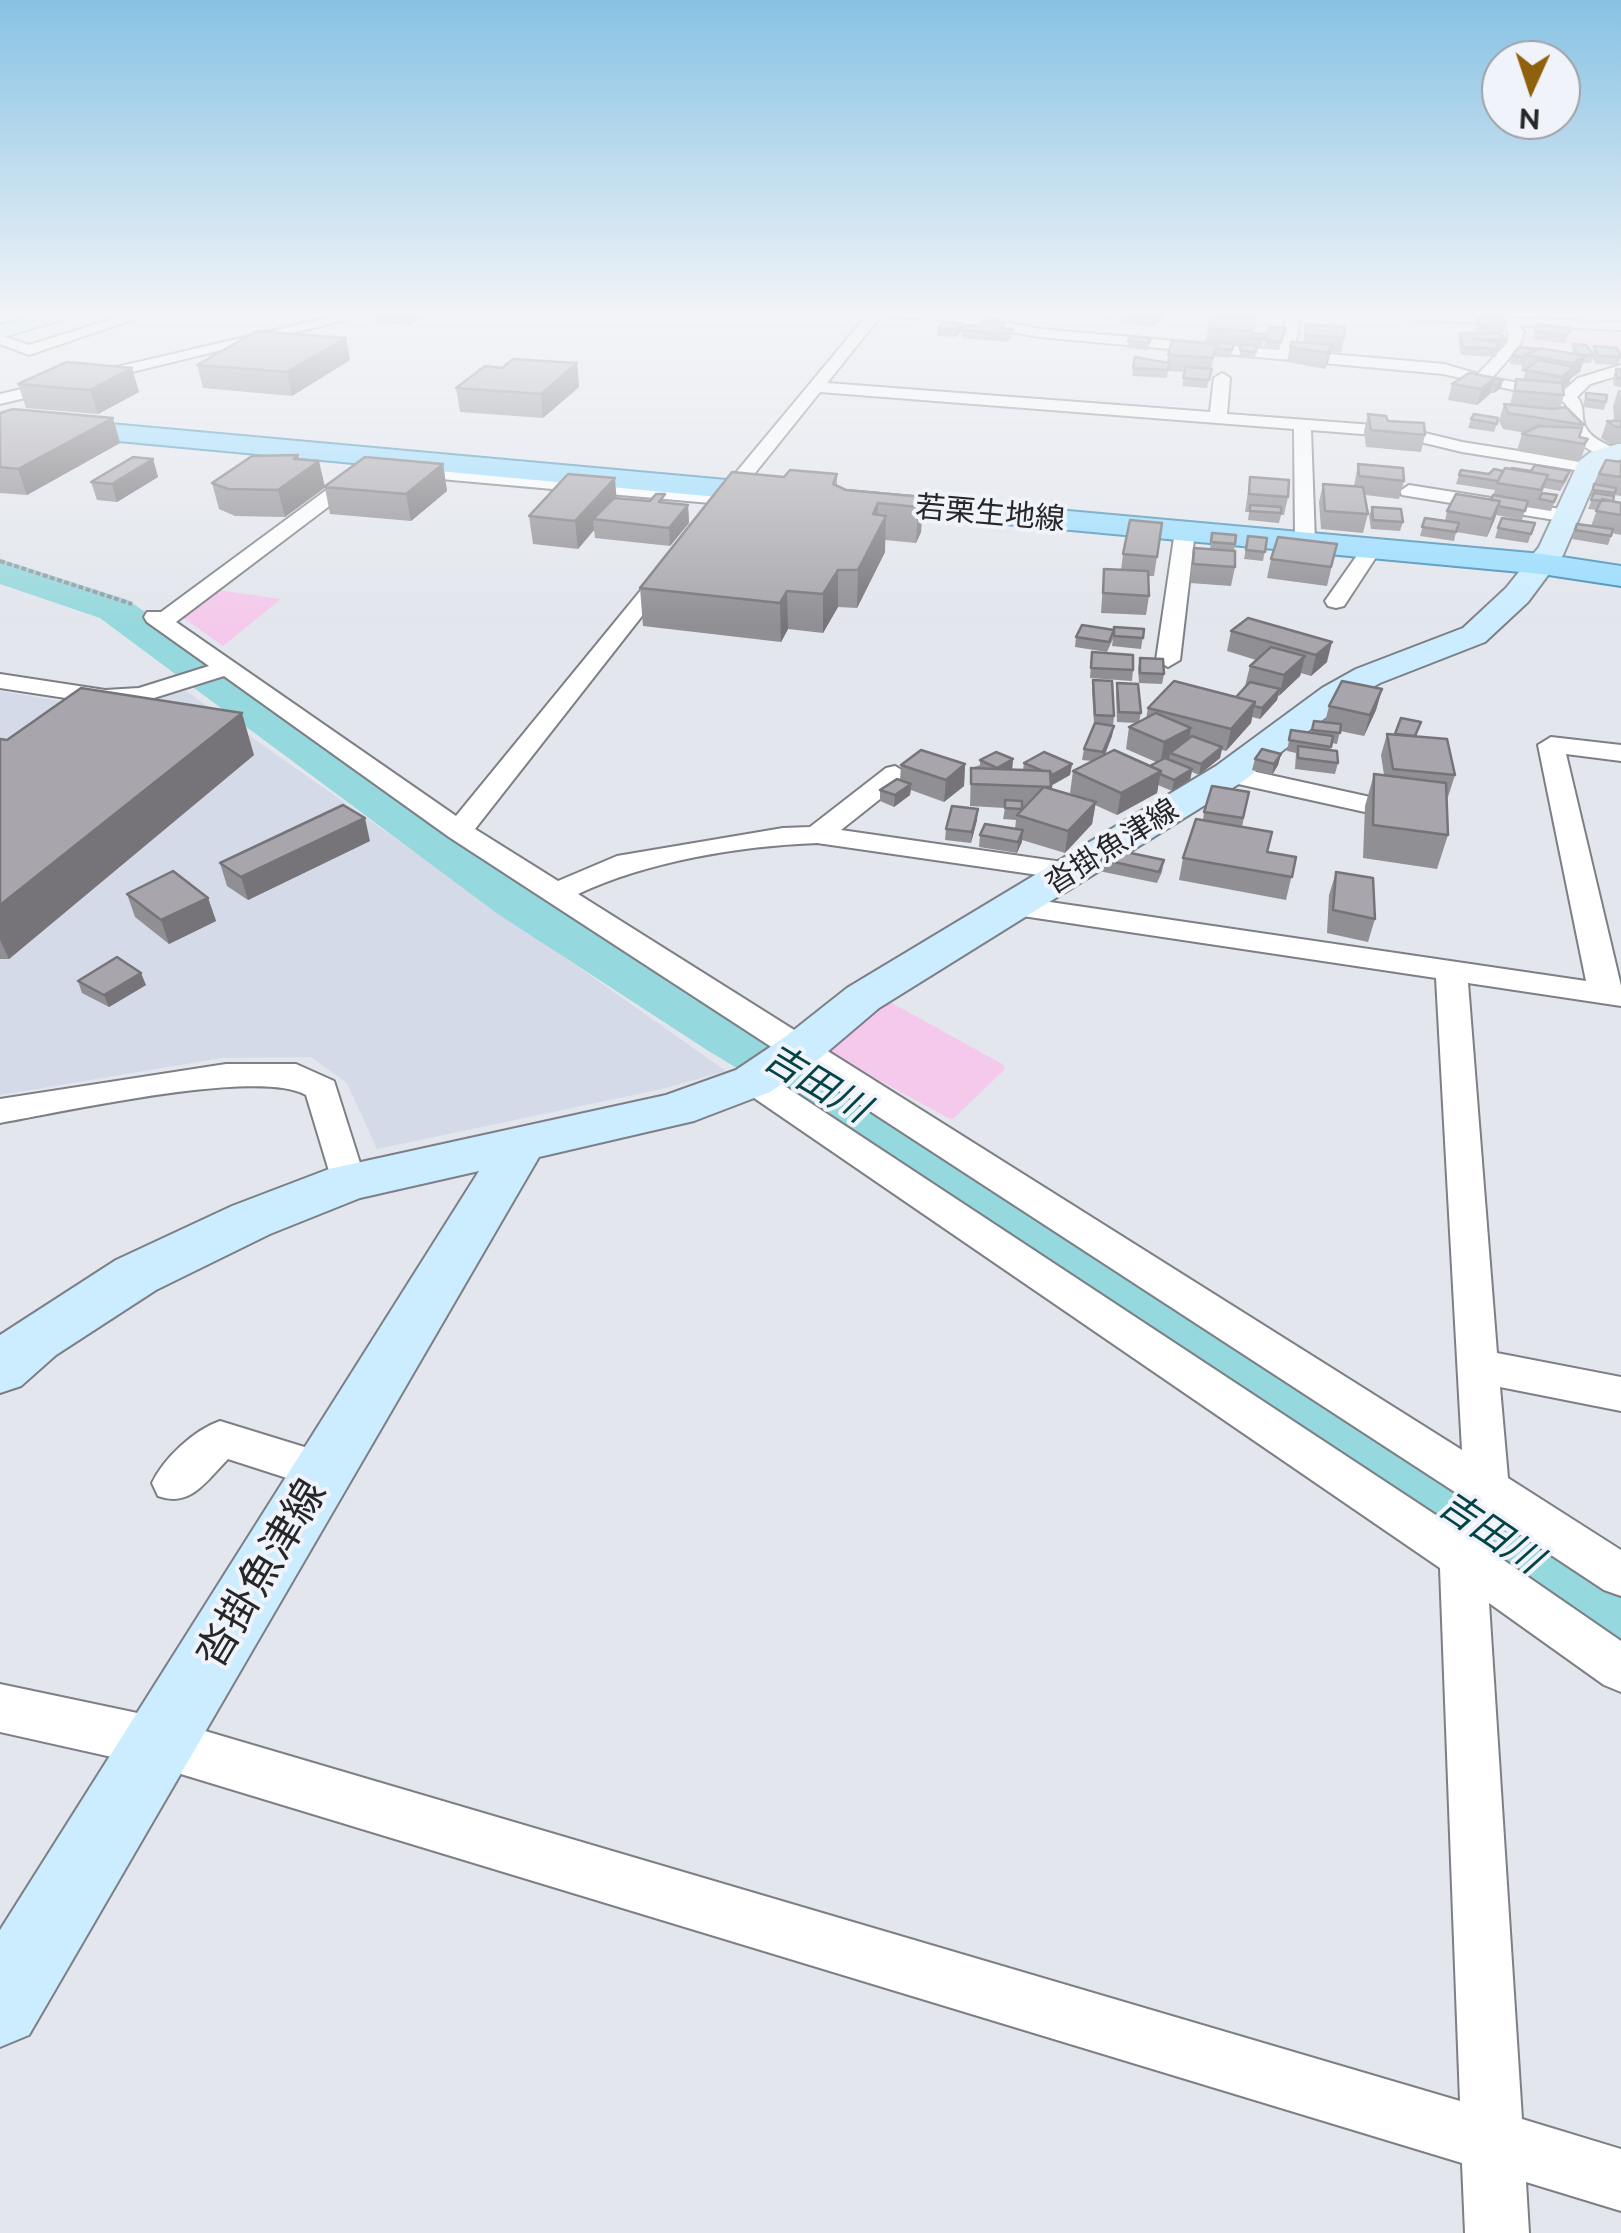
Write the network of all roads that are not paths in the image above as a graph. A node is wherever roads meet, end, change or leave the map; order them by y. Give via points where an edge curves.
1 (790, 419) edge
2 (1235, 419) edge
3 (1575, 419) edge
4 (0, 422) edge
5 (1302, 424) junction
6 (1607, 457) edge
7 (1409, 491) dead end
8 (728, 494) junction
9 (1574, 514) junction
10 (1185, 531) junction
11 (1305, 542) junction
12 (1372, 548) junction
13 (1542, 564) junction
14 (1621, 576) edge
15 (1336, 601) dead end
16 (1168, 660) edge
17 (226, 668) junction
18 (0, 681) edge
19 (1621, 754) edge
20 (894, 774) dead end
21 (1230, 774) junction
22 (1374, 806) edge
23 (458, 831) junction
24 (817, 835) junction
25 (1072, 872) junction
26 (557, 893) junction
27 (1016, 906) junction
28 (1451, 971) junction
29 (1612, 995) edge
30 (777, 1065) junction
31 (0, 1112) edge
32 (523, 1141) junction
33 (348, 1182) junction
34 (1478, 1366) junction
35 (0, 1369) edge
36 (1621, 1394) edge
37 (324, 1471) junction
38 (174, 1484) dead end
39 (1475, 1522) junction
40 (1621, 1576) edge
41 (1621, 1669) edge
42 (0, 1708) edge
43 (161, 1743) junction
44 (0, 2006) edge
45 (1492, 2144) junction
46 (1621, 2180) edge
47 (1497, 2233) edge

1 - 8 street
2 - 5 street
3 - 6 street via 1576,428
4 - 8 main road, 若栗生地線
5 - 6 street via 1400,432 1462,447
5 - 11 street
6 - 9 main road, 沓掛魚津線
7 - 9 street
8 - 10 main road, 若栗生地線
8 - 17 street via 369,467 158,620
8 - 23 street
9 - 13 main road, 沓掛魚津線
10 - 11 main road, 若栗生地線
10 - 16 street
11 - 12 main road, 若栗生地線
12 - 13 main road, 若栗生地線
12 - 15 street
13 - 14 main road, 若栗生地線
13 - 21 main road, 沓掛魚津線 via 1474,635 1334,694
17 - 18 street via 140,695 52,692
17 - 23 street
19 - 29 street via 1551,745
20 - 24 street
21 - 22 street
21 - 25 main road, 沓掛魚津線
23 - 26 street
24 - 25 street
24 - 26 street via 617,865
25 - 27 main road, 沓掛魚津線
26 - 30 street
27 - 28 street
27 - 30 main road, 沓掛魚津線 via 863,998
28 - 29 street
28 - 34 street
30 - 32 main road, 沓掛魚津線 via 676,1109
30 - 39 street
30 - 39 street
31 - 33 street via 226,1074 296,1074 322,1089
32 - 33 main road, 沓掛魚津線
32 - 37 main road, 沓掛魚津線
33 - 35 main road, 沓掛魚津線 via 136,1275
34 - 36 street
34 - 39 street
37 - 38 street via 220,1439
37 - 43 main road, 沓掛魚津線
39 - 40 street
39 - 41 street
39 - 45 street
42 - 43 street
43 - 44 main road, 沓掛魚津線
43 - 45 street
45 - 46 street
45 - 47 street

